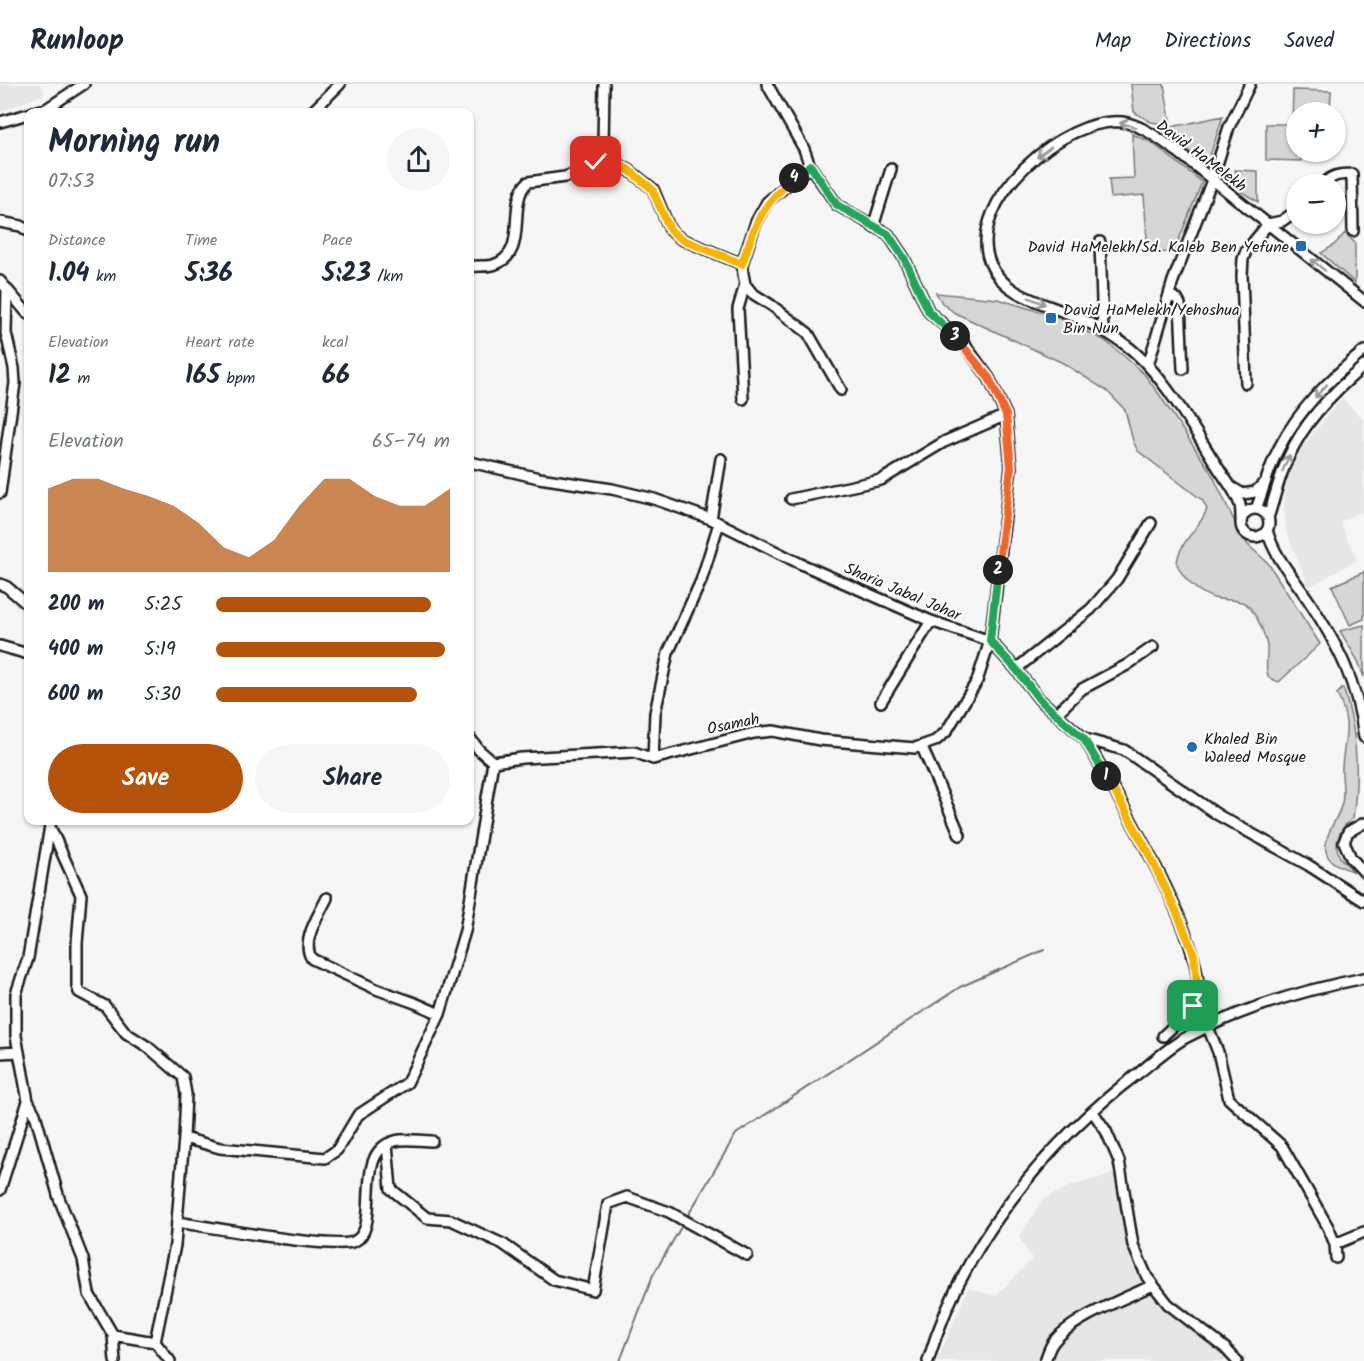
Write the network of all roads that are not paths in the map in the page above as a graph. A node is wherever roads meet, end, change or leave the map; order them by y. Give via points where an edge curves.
1 (84, 84) edge
2 (340, 84) edge
3 (604, 84) edge
4 (767, 84) edge
5 (1250, 84) edge
6 (48, 108) edge
7 (316, 108) edge
8 (24, 115) edge
9 (0, 122) edge
10 (601, 154) junction
11 (810, 165) junction
12 (891, 169) dead end
13 (1346, 174) edge
14 (1212, 180) junction
15 (1286, 218) edge
16 (0, 222) edge
17 (1268, 224) junction
18 (873, 227) junction
19 (24, 228) edge
20 (1353, 231) dead end
21 (1100, 242) dead end
22 (742, 264) junction
23 (474, 267) edge
24 (0, 281) edge
25 (745, 284) junction
26 (7, 290) junction
27 (1169, 294) junction
28 (1364, 301) edge
29 (24, 309) edge
30 (1103, 330) junction
31 (1364, 351) edge
32 (1148, 365) junction
33 (1364, 366) edge
34 (1183, 369) dead end
35 (1246, 383) dead end
36 (841, 390) dead end
37 (743, 399) dead end
38 (1006, 415) junction
39 (2, 455) edge
40 (722, 459) dead end
41 (474, 463) edge
42 (1268, 477) junction
43 (1229, 485) junction
44 (0, 493) edge
45 (1234, 494) junction
46 (791, 499) dead end
47 (1253, 509) junction
48 (1268, 518) junction
49 (1241, 519) junction
50 (715, 521) junction
51 (1151, 523) dead end
52 (1267, 530) junction
53 (1255, 537) junction
54 (1275, 552) junction
55 (0, 584) edge
56 (24, 601) edge
57 (931, 621) junction
58 (990, 641) junction
59 (0, 646) edge
60 (1153, 647) dead end
61 (24, 653) edge
62 (1016, 669) junction
63 (881, 702) dead end
64 (1056, 714) junction
65 (1364, 737) edge
66 (1084, 739) junction
67 (474, 743) edge
68 (922, 747) junction
69 (653, 759) junction
70 (494, 762) junction
71 (1364, 823) edge
72 (51, 825) edge
73 (960, 835) dead end
74 (1364, 872) edge
75 (327, 898) dead end
76 (1364, 902) edge
77 (1364, 978) edge
78 (440, 1014) junction
79 (1208, 1027) junction
80 (1163, 1036) dead end
81 (19, 1052) junction
82 (0, 1053) edge
83 (28, 1101) junction
84 (1093, 1112) junction
85 (184, 1138) junction
86 (432, 1141) dead end
87 (387, 1144) junction
88 (0, 1190) edge
89 (177, 1222) junction
90 (1364, 1232) edge
91 (1335, 1244) junction
92 (747, 1255) dead end
93 (1336, 1258) dead end
94 (1153, 1285) junction
95 (112, 1335) junction
96 (155, 1342) junction
97 (1235, 1360) edge
98 (116, 1361) edge
99 (170, 1361) edge
100 (927, 1361) edge
101 (1045, 1361) edge

1 - 6 street
2 - 7 street
3 - 10 street
4 - 11 street
5 - 14 street via 1229,127
8 - 9 street
10 - 22 street via 652,189 670,230 681,239
10 - 23 street via 588,168 565,177 528,182 520,198 516,240 511,251 494,265
11 - 18 street via 837,205
11 - 22 street via 767,202
12 - 18 street
13 - 20 street via 1352,174
14 - 17 street, David HaMelekh
14 - 27 street
14 -> 30 street, David HaMelekh via 1153,135 1125,123 1107,122 1065,138 1047,150 1000,197 985,240 990,262 1001,281 1019,294
15 - 17 street
16 - 19 street
28 -> 17 street, David HaMelekh
17 - 35 street via 1246,251 1242,268
18 - 38 street via 888,234 929,312 962,341 989,378
21 - 30 street
22 - 25 street
24 - 26 street
25 - 36 street via 808,333
25 - 37 street via 738,309
26 - 29 street
26 - 39 street via 6,333 15,383
27 - 32 street
27 - 34 street via 1180,304
30 - 32 street, David HaMelekh
31 -> 42 street via 1307,407 1279,449
32 - 43 street, David HaMelekh
48 -> 33 street via 1284,467 1302,432 1329,398
38 - 46 street via 944,442 881,480
38 - 58 street via 1011,467
39 - 44 street
40 - 50 street
41 - 50 street, Sharia Jabal Johar via 654,499
42 - 43 street via 1259,490 1249,493 1238,492
42 - 47 street
43 - 45 street, David HaMelekh
45 - 47 street, David HaMelekh
45 - 49 street, David HaMelekh
47 - 48 street
47 - 49 street
48 - 52 street
49 - 53 street via 1244,531
50 - 57 street, Sharia Jabal Johar
50 - 69 street via 701,581 668,653 655,712
51 - 62 street via 1117,579 1091,609
52 - 53 street
52 - 54 street
53 - 54 street
54 - 65 street via 1344,662 1358,699
55 - 56 street
57 - 58 street, Sharia Jabal Johar
57 - 63 street
58 - 62 street, Sharia Jabal Johar
58 - 68 street via 977,681 952,724 941,737
59 - 61 street
60 - 64 street via 1082,689
62 - 64 street, Sharia Jabal Johar
64 - 66 street, Sharia Jabal Johar
66 - 76 street, Sharia Jabal Johar via 1124,750 1218,815 1308,865
66 - 80 street via 1148,852 1194,954 1198,992 1193,1006
67 - 70 street
68 - 69 street, Osamah via 820,740 764,731
68 - 73 street
69 - 70 street, Osamah via 634,752
70 - 78 street via 465,931
71 - 74 street via 1348,832 1344,842 1351,858
72 - 81 street via 28,958 16,994
72 - 85 street via 81,895 78,990 105,1006 126,1033 183,1077
75 - 78 street via 308,942 312,960
77 - 79 street via 1259,1005
78 - 85 street via 407,1083 358,1115 337,1150 328,1157 220,1148
79 - 84 street via 1185,1038 1128,1080
79 - 91 street via 1229,1100 1282,1146
81 - 82 street
81 - 83 street
83 - 88 street
83 - 95 street via 82,1259 89,1294
84 - 94 street via 1119,1161 1132,1245
84 - 100 street via 1056,1146 999,1218 962,1279
85 - 89 street
86 - 87 street via 398,1140
87 - 89 street via 373,1161 365,1229 354,1242 310,1242
87 - 92 street via 391,1189 427,1218 451,1220 503,1244 554,1280 593,1290 608,1204 627,1197 669,1212
89 - 96 street
90 - 91 street
91 - 93 street
94 - 97 street via 1168,1304
94 - 101 street via 1076,1323 1052,1344
95 - 96 street
95 - 98 street
96 - 99 street

